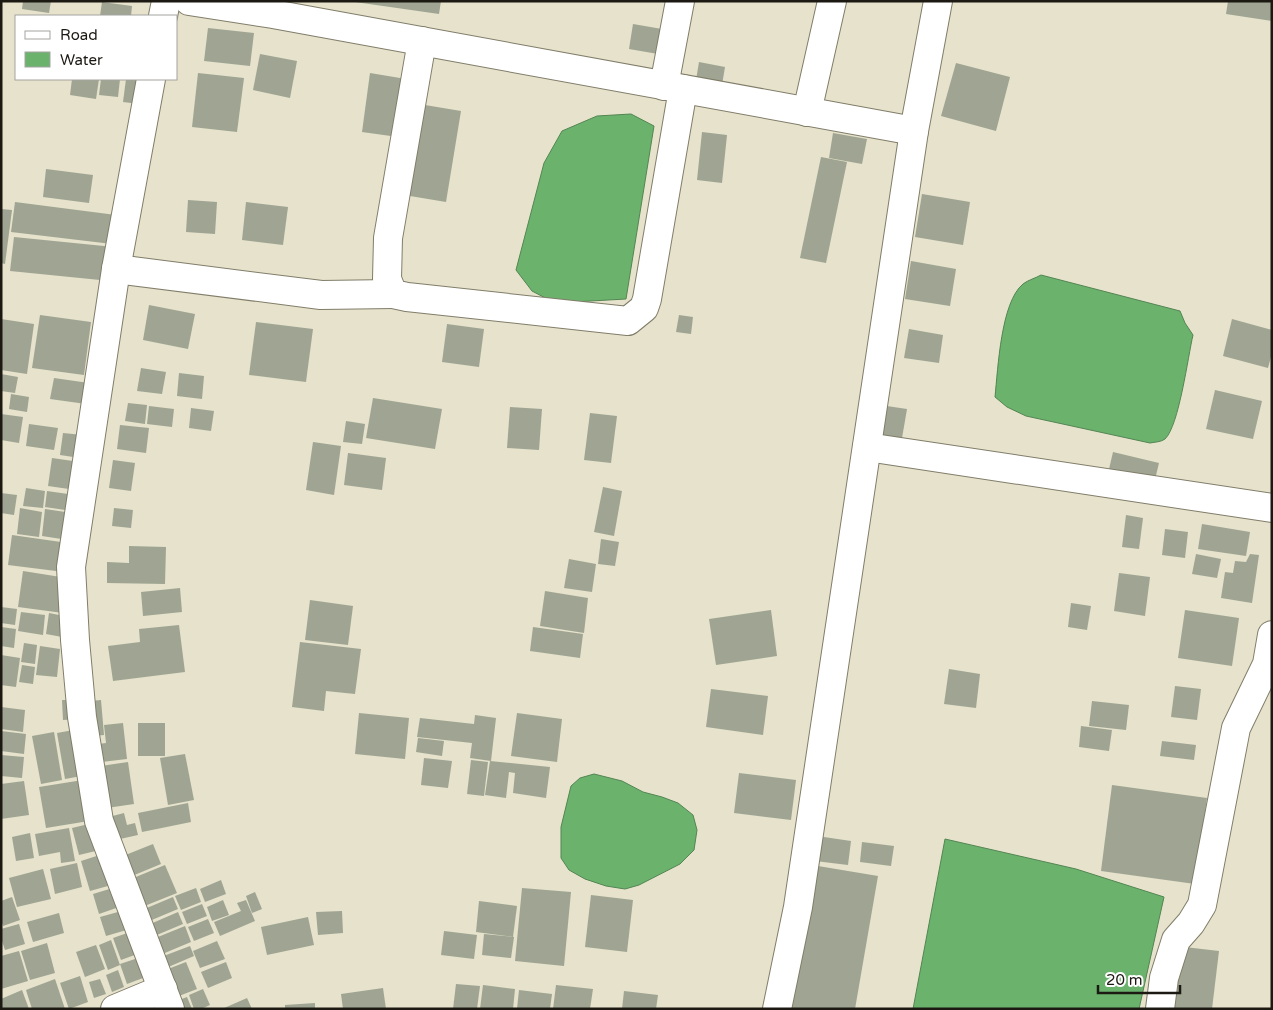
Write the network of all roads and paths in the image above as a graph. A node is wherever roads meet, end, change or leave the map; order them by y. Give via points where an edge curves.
1 (166, 1) edge
2 (189, 1) edge
3 (680, 1) edge
4 (832, 1) edge
5 (938, 1) edge
6 (163, 15) edge
7 (422, 41) junction
8 (151, 80) edge
9 (673, 87) junction
10 (807, 112) junction
11 (914, 131) junction
12 (116, 269) junction
13 (393, 294) junction
14 (867, 447) junction
15 (1272, 508) edge
16 (1272, 634) edge
17 (166, 999) edge
18 (115, 1009) edge
19 (778, 1009) edge
20 (1160, 1009) edge

1 - 6 street
2 - 7 street
3 - 9 street
4 - 10 street
5 - 11 street
7 - 9 street
7 - 13 street via 388,238 387,279
8 - 12 street
9 - 10 street
9 - 13 street via 647,299 644,308 628,321
10 - 11 street
11 - 14 street
12 - 13 street via 321,296
12 - 17 street via 71,567 74,640 82,717 100,821
14 - 15 street
14 - 19 street via 798,907
16 - 20 street via 1267,664 1236,728 1202,905 1176,940 1164,978
17 - 18 street

